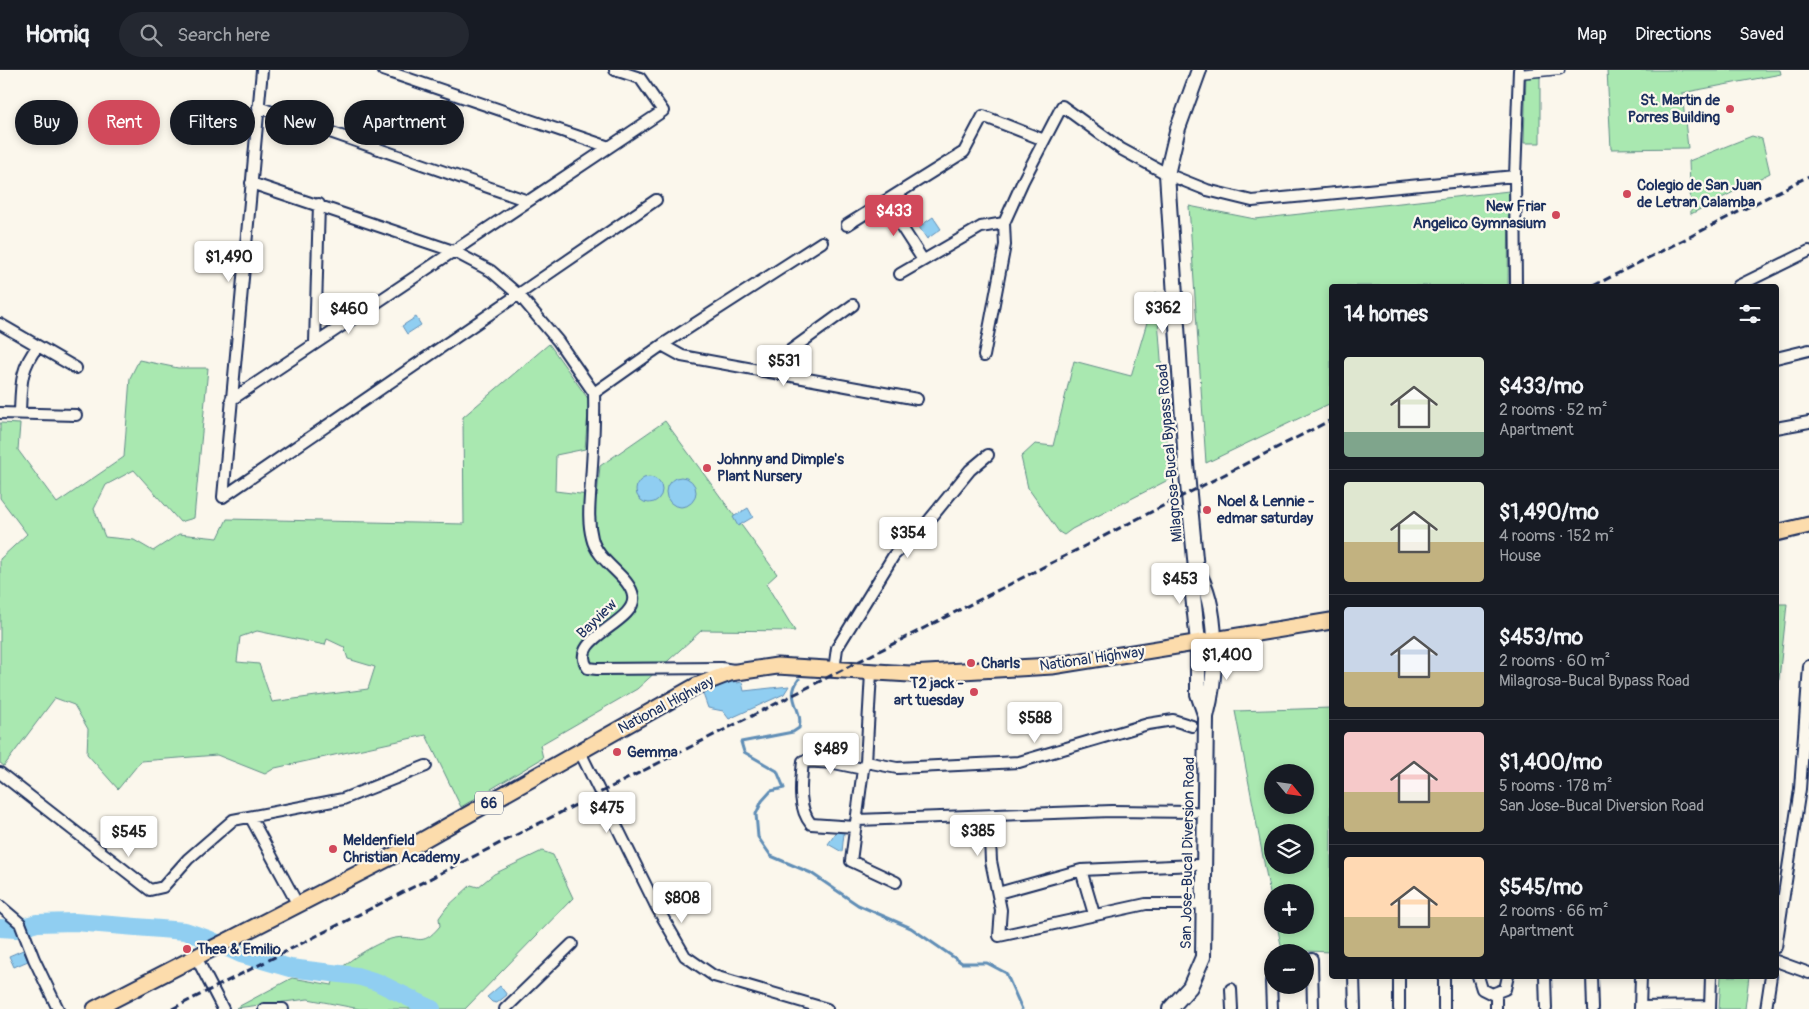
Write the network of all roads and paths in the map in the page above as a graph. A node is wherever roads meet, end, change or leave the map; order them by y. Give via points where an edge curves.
1 (262, 70) edge
2 (383, 70) edge
3 (616, 70) edge
4 (1199, 70) edge
5 (1560, 70) edge
6 (1519, 72) edge
7 (258, 107) junction
8 (1044, 140) junction
9 (609, 147) junction
10 (1167, 174) junction
11 (1515, 176) junction
12 (251, 183) junction
13 (656, 200) dead end
14 (528, 201) junction
15 (885, 201) junction
16 (319, 204) junction
17 (1004, 223) junction
18 (847, 225) dead end
19 (822, 242) dead end
20 (453, 250) junction
21 (1809, 251) edge
22 (923, 260) junction
23 (900, 274) dead end
24 (1516, 284) edge
25 (1742, 284) edge
26 (520, 296) junction
27 (853, 305) dead end
28 (0, 324) edge
29 (314, 343) junction
30 (662, 345) junction
31 (38, 346) junction
32 (1809, 350) edge
33 (984, 356) dead end
34 (1779, 357) edge
35 (76, 368) dead end
36 (762, 370) junction
37 (594, 393) junction
38 (916, 399) dead end
39 (230, 400) junction
40 (0, 413) edge
41 (20, 413) junction
42 (76, 416) dead end
43 (1809, 422) edge
44 (1779, 427) edge
45 (988, 455) dead end
46 (1809, 525) edge
47 (1779, 532) edge
48 (1196, 569) junction
49 (1329, 620) edge
50 (1215, 640) junction
51 (1198, 642) junction
52 (1809, 666) edge
53 (834, 670) junction
54 (742, 671) junction
55 (871, 673) junction
56 (1206, 717) junction
57 (1192, 726) dead end
58 (580, 752) junction
59 (864, 765) junction
60 (426, 766) dead end
61 (0, 773) edge
62 (1194, 812) dead end
63 (989, 817) junction
64 (251, 818) junction
65 (856, 823) junction
66 (1195, 865) dead end
67 (1081, 870) junction
68 (896, 882) dead end
69 (998, 893) junction
70 (1194, 904) dead end
71 (298, 905) junction
72 (0, 906) edge
73 (1094, 914) junction
74 (1779, 927) edge
75 (572, 944) dead end
76 (196, 957) junction
77 (1779, 962) edge
78 (1809, 973) edge
79 (1354, 979) edge
80 (1399, 979) edge
81 (1444, 979) edge
82 (1479, 979) edge
83 (1507, 979) edge
84 (1545, 979) edge
85 (1592, 979) edge
86 (1641, 979) edge
87 (1711, 979) edge
88 (1771, 979) edge
89 (1231, 989) dead end
90 (1271, 994) edge
91 (1312, 994) edge
92 (1496, 994) junction
93 (1640, 1008) edge
94 (1710, 1008) edge
95 (58, 1009) edge
96 (95, 1009) edge
97 (223, 1009) edge
98 (505, 1009) edge
99 (827, 1009) edge
100 (1170, 1009) edge
101 (1232, 1009) edge
102 (1272, 1009) edge
103 (1312, 1009) edge
104 (1355, 1009) edge
105 (1399, 1009) edge
106 (1444, 1009) edge
107 (1496, 1009) edge
108 (1546, 1009) edge
109 (1593, 1009) edge
110 (1766, 1009) edge

1 - 7 street
2 - 9 street
3 - 9 street via 640,78 663,111
4 - 10 main road, Milagrosa-Bucal Bypass Road via 1178,128
5 - 6 street
6 - 11 street
7 - 12 street
7 - 14 street
8 - 10 street via 1062,106 1121,149
8 - 15 street via 983,116 964,152
8 - 17 street
9 - 14 street
10 - 11 street via 1207,190 1252,201
10 - 48 main road, Milagrosa-Bucal Bypass Road
11 - 24 street
12 - 16 street
12 - 39 street
13 - 26 street
14 - 20 street
15 - 18 street
15 - 22 street
16 - 20 street
16 - 29 street
17 - 22 street via 981,227
17 - 33 street via 1005,245
19 - 30 street
20 - 26 street via 491,271
20 - 29 street
21 - 25 street
22 - 23 street
26 - 37 street via 563,348
26 - 39 street via 223,497
27 - 36 street
28 - 31 street
29 - 39 street
30 - 36 street via 682,356
30 - 37 street
31 - 35 street
31 - 41 street via 27,359
32 - 34 street
36 - 38 street
37 - 54 street, Bayview via 591,537 599,555 618,573 634,602 627,612 589,644 583,662 588,668 597,669 721,668
40 - 41 street
41 - 42 street
43 - 44 street
45 - 53 street via 970,470 922,529 894,556 837,648
46 - 47 main road
48 - 50 main road, Milagrosa-Bucal Bypass Road via 1204,582
48 - 51 main road, Milagrosa-Bucal Bypass Road via 1192,586
49 - 50 main road, National Highway / 66
50 - 51 main road, National Highway / 66
50 - 56 main road, San Jose-Bucal Diversion Road via 1212,693
51 - 55 main road, National Highway / 66 via 1052,666 910,674
51 - 56 main road, San Jose-Bucal Diversion Road via 1198,694
52 - 74 street via 1800,789
53 - 54 main road, National Highway / 66 via 793,666
53 - 55 main road, National Highway / 66
54 - 58 main road, National Highway / 66 via 696,686
55 - 59 street
56 - 100 main road, San Jose-Bucal Diversion Road via 1203,957 1190,987
57 - 59 street via 1174,720 1148,724 1019,762 897,768
58 - 71 main road, National Highway / 66 via 414,845
58 - 99 street via 656,906 685,956 714,976
59 - 65 street
59 - 65 street via 803,761 801,790 805,816 811,824
60 - 64 street via 343,799
61 - 64 street via 150,890 163,887 188,859 232,820
62 - 63 street via 1112,811
63 - 65 street
63 - 69 street via 991,861
64 - 71 street
65 - 68 street via 851,861
66 - 67 street
67 - 69 street
67 - 73 street
69 - 73 street via 1001,910 999,936
70 - 73 street via 1146,904
71 - 76 main road, National Highway / 66
72 - 95 street via 21,926
75 - 98 street
76 - 96 main road, National Highway / 66
76 - 97 street
77 - 78 street
79 - 104 street
80 - 105 street
81 - 106 street
82 - 92 street via 1482,989
83 - 92 street via 1505,989
84 - 108 street
85 - 109 street
86 - 93 street
87 - 94 street
88 - 110 street
89 - 101 street
90 - 102 street
91 - 103 street
92 - 107 street
93 - 94 street

